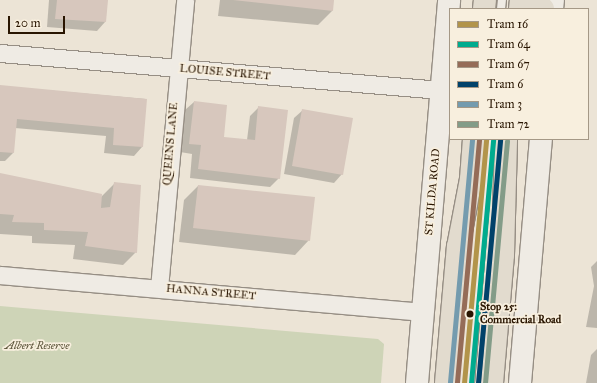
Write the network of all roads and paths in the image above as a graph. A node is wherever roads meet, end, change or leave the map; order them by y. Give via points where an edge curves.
1 (185, 0) edge
2 (449, 0) edge
3 (535, 0) edge
4 (542, 8) edge
5 (0, 53) edge
6 (178, 69) junction
7 (446, 91) edge
8 (474, 140) edge
9 (490, 140) edge
10 (506, 140) edge
11 (541, 140) edge
12 (0, 275) edge
13 (159, 288) junction
14 (423, 312) junction
15 (417, 383) edge
16 (446, 383) edge
17 (470, 383) edge
18 (492, 383) edge
19 (520, 383) edge

1 - 6 street, QUEENS LANE
2 - 7 main road, ST KILDA ROAD
3 - 4 main road
5 - 6 street, LOUISE STREET
6 - 7 street, LOUISE STREET
6 - 13 street, QUEENS LANE
7 - 14 main road, ST KILDA ROAD
8 - 16 main road via 471,179 458,248
9 - 17 lane
10 - 18 main road via 503,255
11 - 19 main road
12 - 13 street, HANNA STREET
13 - 14 street, HANNA STREET
14 - 15 main road, ST KILDA ROAD

